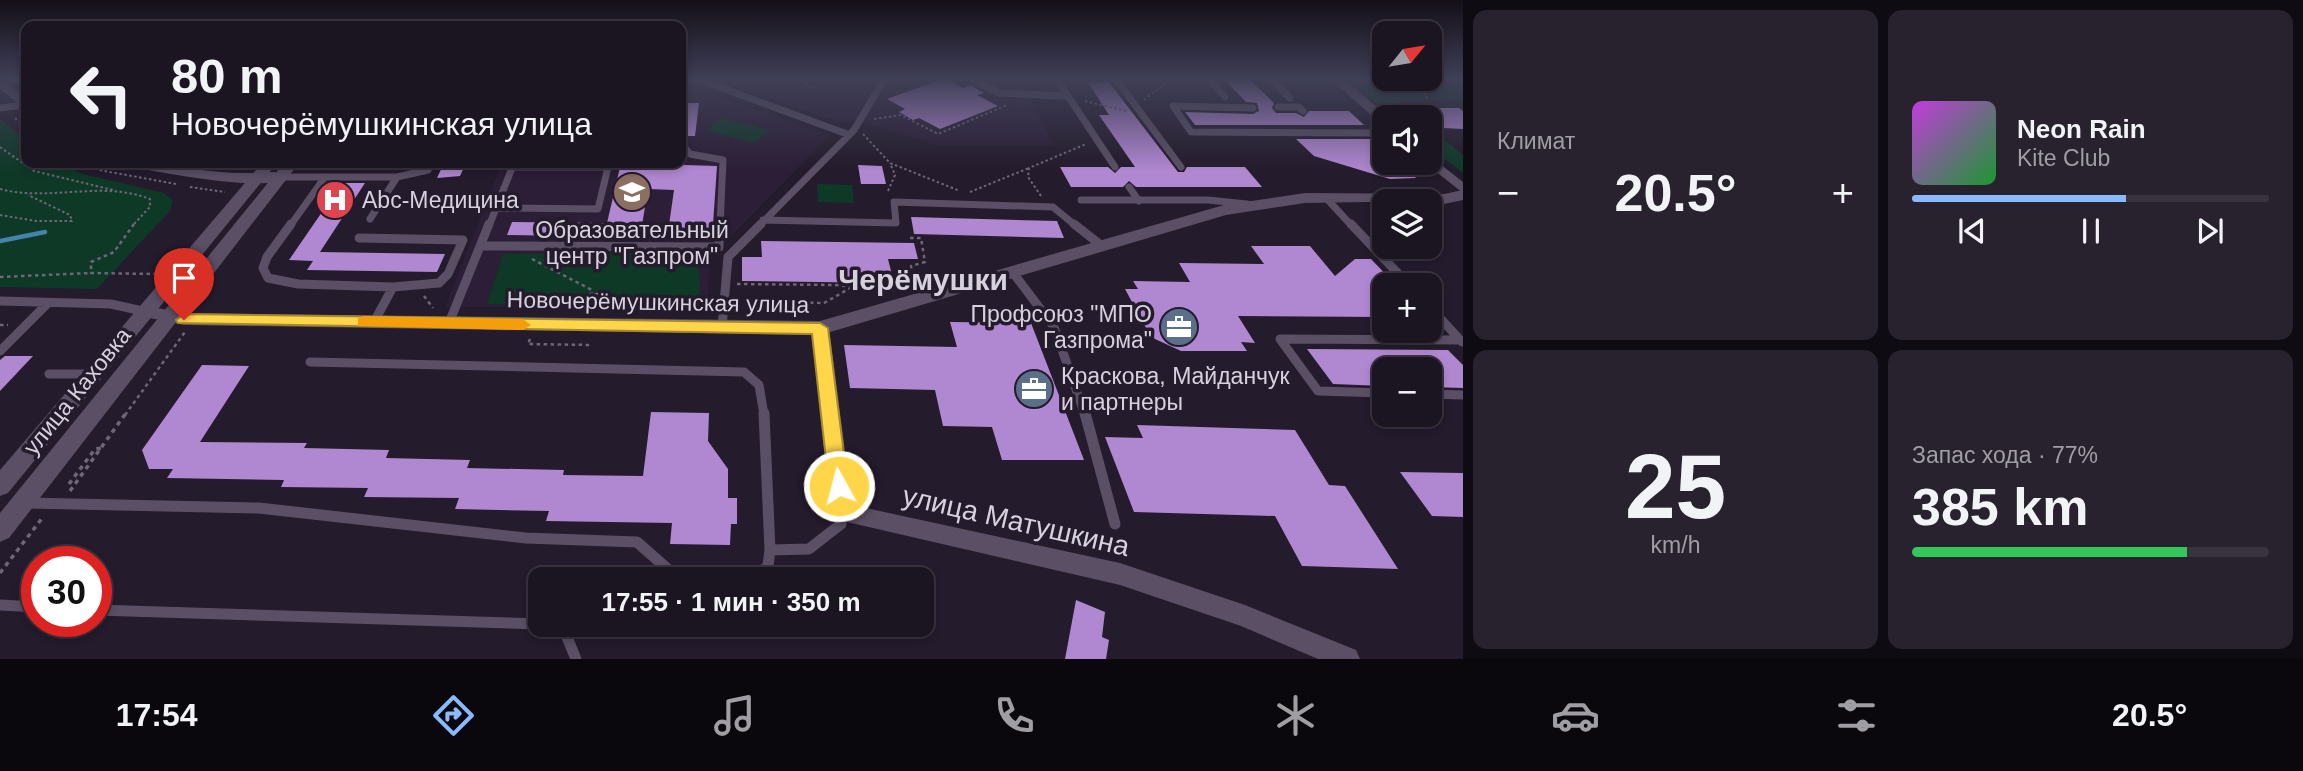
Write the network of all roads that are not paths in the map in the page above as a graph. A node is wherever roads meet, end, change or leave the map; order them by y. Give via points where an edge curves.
1 (783, 109) edge
2 (868, 109) edge
3 (1075, 109) edge
4 (1137, 109) edge
5 (1175, 109) edge
6 (1301, 109) edge
7 (1303, 111) dead end
8 (1316, 125) dead end
9 (851, 132) junction
10 (1372, 133) edge
11 (1327, 135) junction
12 (686, 149) edge
13 (1115, 167) dead end
14 (1181, 167) dead end
15 (164, 168) edge
16 (266, 168) edge
17 (288, 168) edge
18 (429, 168) edge
19 (512, 168) edge
20 (608, 168) edge
21 (1442, 171) edge
22 (281, 177) junction
23 (325, 177) junction
24 (397, 177) junction
25 (257, 178) junction
26 (1129, 187) dead end
27 (1463, 189) edge
28 (1463, 195) edge
29 (1327, 199) junction
30 (1081, 200) dead end
31 (1139, 201) junction
32 (1252, 205) junction
33 (496, 208) junction
34 (370, 219) dead end
35 (763, 220) junction
36 (359, 238) dead end
37 (481, 246) junction
38 (1102, 246) junction
39 (1398, 273) edge
40 (1014, 274) junction
41 (393, 287) junction
42 (0, 301) edge
43 (47, 304) junction
44 (147, 312) junction
45 (170, 318) junction
46 (443, 318) junction
47 (1442, 320) edge
48 (374, 322) junction
49 (722, 327) junction
50 (820, 328) junction
51 (1462, 342) edge
52 (0, 351) edge
53 (310, 362) dead end
54 (49, 374) dead end
55 (94, 374) junction
56 (1372, 393) edge
57 (1442, 394) edge
58 (1463, 395) edge
59 (0, 486) edge
60 (22, 503) junction
61 (842, 512) junction
62 (1115, 524) road end
63 (0, 531) edge
64 (769, 550) junction
65 (666, 567) edge
66 (767, 567) edge
67 (0, 606) edge
68 (21, 607) edge
69 (112, 611) edge
70 (528, 624) edge
71 (567, 637) edge
72 (576, 659) edge
73 (1347, 659) edge

1 - 9 lane
2 - 9 lane
3 - 13 lane
4 - 14 lane
5 - 11 lane via 1191,132
6 - 7 lane
8 - 11 lane
9 - 35 lane
10 - 11 lane
12 - 37 lane via 723,160 719,247
15 - 25 street
16 - 25 street, улица Каховка
17 - 22 street, улица Каховка
18 - 24 lane
19 - 33 lane
20 - 33 lane via 598,209
21 - 27 street
22 - 23 lane
22 - 25 street
22 - 45 street, улица Каховка
23 - 24 lane
23 - 41 lane via 267,257 263,268 268,278 298,284
24 - 34 lane
25 - 44 street, улица Каховка
26 - 31 lane
28 - 29 street, Новочерёмушкинская улица
29 - 32 street, Новочерёмушкинская улица
29 - 39 lane
30 - 31 lane
31 - 32 lane
32 - 38 street, Новочерёмушкинская улица
33 - 37 lane
35 - 38 lane via 895,223 894,202 1053,207
35 - 49 lane via 728,257
36 - 41 lane via 463,240 439,283
37 - 46 lane
38 - 40 street, Новочерёмушкинская улица
40 - 50 street, Новочерёмушкинская улица
40 - 62 lane via 1054,327 1090,428
41 - 48 lane
42 - 43 lane
43 - 44 lane via 111,304
43 - 52 lane
44 - 45 street, Новочерёмушкинская улица
44 - 55 street, улица Каховка
45 - 48 street, Новочерёмушкинская улица
45 - 60 street, улица Каховка
46 - 48 street, Новочерёмушкинская улица
46 - 49 street, Новочерёмушкинская улица
47 - 51 lane
49 - 50 street, Новочерёмушкинская улица
50 - 61 street
51 - 56 lane via 1280,339 1318,391
53 - 64 lane via 744,372 759,385 766,426
54 - 55 lane
55 - 59 street, улица Каховка
57 - 58 lane
60 - 63 street, улица Каховка
60 - 65 lane via 259,508 526,538 637,541
61 - 64 lane via 841,524 809,549
61 - 73 street, улица Матушкина via 1120,574 1245,616
64 - 66 lane
67 - 68 lane
69 - 70 lane
71 - 72 lane

